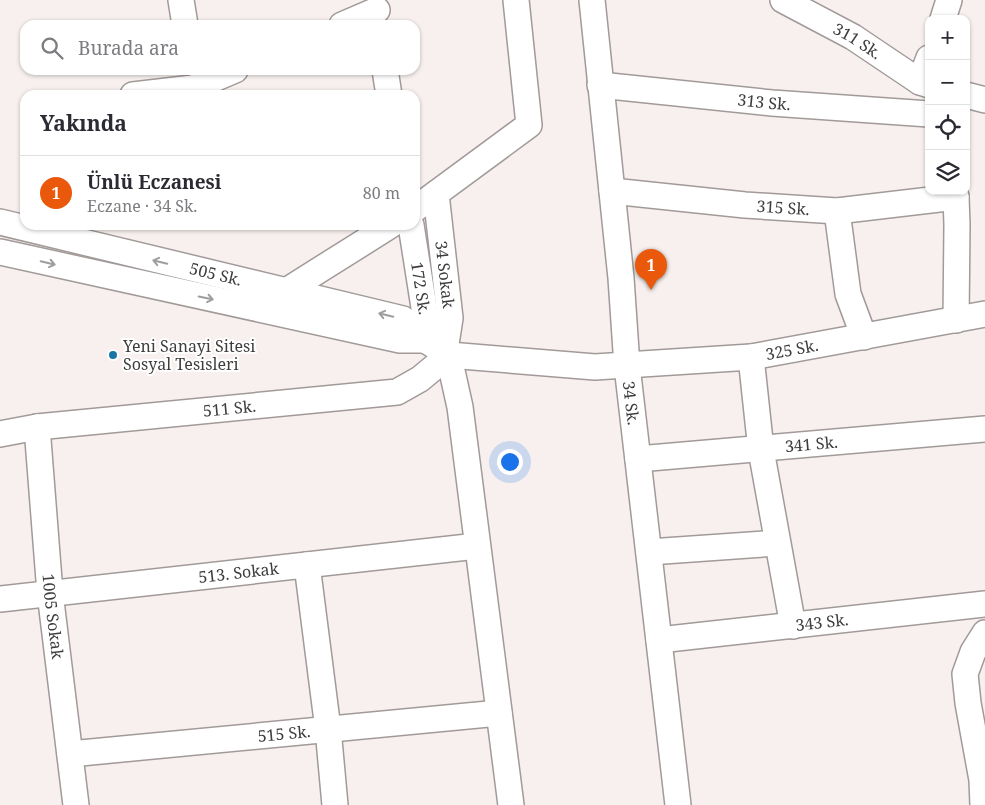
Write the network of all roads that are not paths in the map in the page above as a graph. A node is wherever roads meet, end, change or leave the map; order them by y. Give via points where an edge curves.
1 (181, 0) edge
2 (516, 0) edge
3 (592, 0) edge
4 (783, 0) edge
5 (949, 0) edge
6 (377, 12) edge
7 (943, 15) edge
8 (183, 20) edge
9 (355, 20) edge
10 (211, 75) edge
11 (386, 75) edge
12 (192, 79) edge
13 (925, 84) edge
14 (600, 85) junction
15 (151, 90) edge
16 (388, 90) edge
17 (970, 96) edge
18 (985, 100) edge
19 (925, 114) edge
20 (612, 191) junction
21 (436, 194) junction
22 (948, 195) edge
23 (955, 195) edge
24 (420, 205) edge
25 (838, 211) junction
26 (0, 222) edge
27 (20, 227) edge
28 (33, 230) edge
29 (383, 230) edge
30 (412, 230) edge
31 (0, 252) edge
32 (286, 291) junction
33 (264, 310) junction
34 (985, 314) edge
35 (956, 320) junction
36 (864, 337) junction
37 (440, 346) junction
38 (751, 356) junction
39 (627, 366) junction
40 (595, 368) joint
41 (37, 427) junction
42 (985, 429) edge
43 (0, 434) edge
44 (761, 450) junction
45 (638, 459) junction
46 (777, 543) junction
47 (477, 546) junction
48 (649, 552) junction
49 (307, 565) junction
50 (50, 593) junction
51 (0, 599) edge
52 (985, 604) edge
53 (792, 626) junction
54 (985, 633) edge
55 (659, 640) junction
56 (499, 713) junction
57 (328, 729) junction
58 (979, 736) edge
59 (70, 754) junction
60 (76, 805) edge
61 (335, 805) edge
62 (511, 805) edge
63 (678, 805) edge
64 (983, 805) edge

1 - 8 street
2 - 21 street via 529,125
3 - 14 street, 34 Sk.
4 - 13 street, 311 Sk. via 853,37
5 - 7 street
6 - 9 street
10 - 12 street
11 - 16 street
12 - 15 street
14 - 19 street, 313 Sk. via 772,103
14 - 20 street, 34 Sk.
17 - 18 street
20 - 25 street, 315 Sk.
20 - 39 street, 34 Sk.
21 - 24 street
21 - 37 street, 34 Sokak via 450,318
22 - 25 street, 315 Sk.
23 - 35 street
25 - 36 street via 848,294
27 -> 26 street, 505 Sk.
32 -> 28 street, 505 Sk.
29 - 32 street
30 - 37 street, 172 Sk. via 426,320
31 -> 33 street, 505 Sk.
32 - 33 street
37 -> 32 street, 505 Sk. via 403,319
33 - 37 street, 505 Sk.
34 - 35 street, 325 Sk.
35 - 36 street, 325 Sk.
36 - 38 street, 325 Sk.
37 - 40 street, 505 Sk.
37 - 41 street, 511 Sk. via 420,379 397,392
37 - 47 street via 460,407
38 - 39 street, 325 Sk.
38 - 44 street
39 - 40 street, 325 Sk.
39 - 45 street, 34 Sk.
41 - 43 street, 511 Sk.
41 - 50 street, 1005 Sokak
42 - 44 street, 341 Sk.
44 - 45 street, 341 Sk.
44 - 46 street
45 - 48 street, 34 Sk.
46 - 48 street
46 - 53 street
47 - 49 street, 513. Sokak
47 - 56 street
48 - 55 street, 34 Sk.
49 - 50 street, 513. Sokak
49 - 57 street
50 - 51 street, 513. Sokak
50 - 59 street, 1005 Sokak
52 - 53 street, 343 Sk.
53 - 55 street, 343 Sk.
54 - 58 street via 965,674 968,704
55 - 63 street, 34 Sk.
56 - 57 street, 515 Sk.
56 - 62 street
57 - 59 street, 515 Sk.
57 - 61 street
58 - 64 street
59 - 60 street, 1005 Sokak

